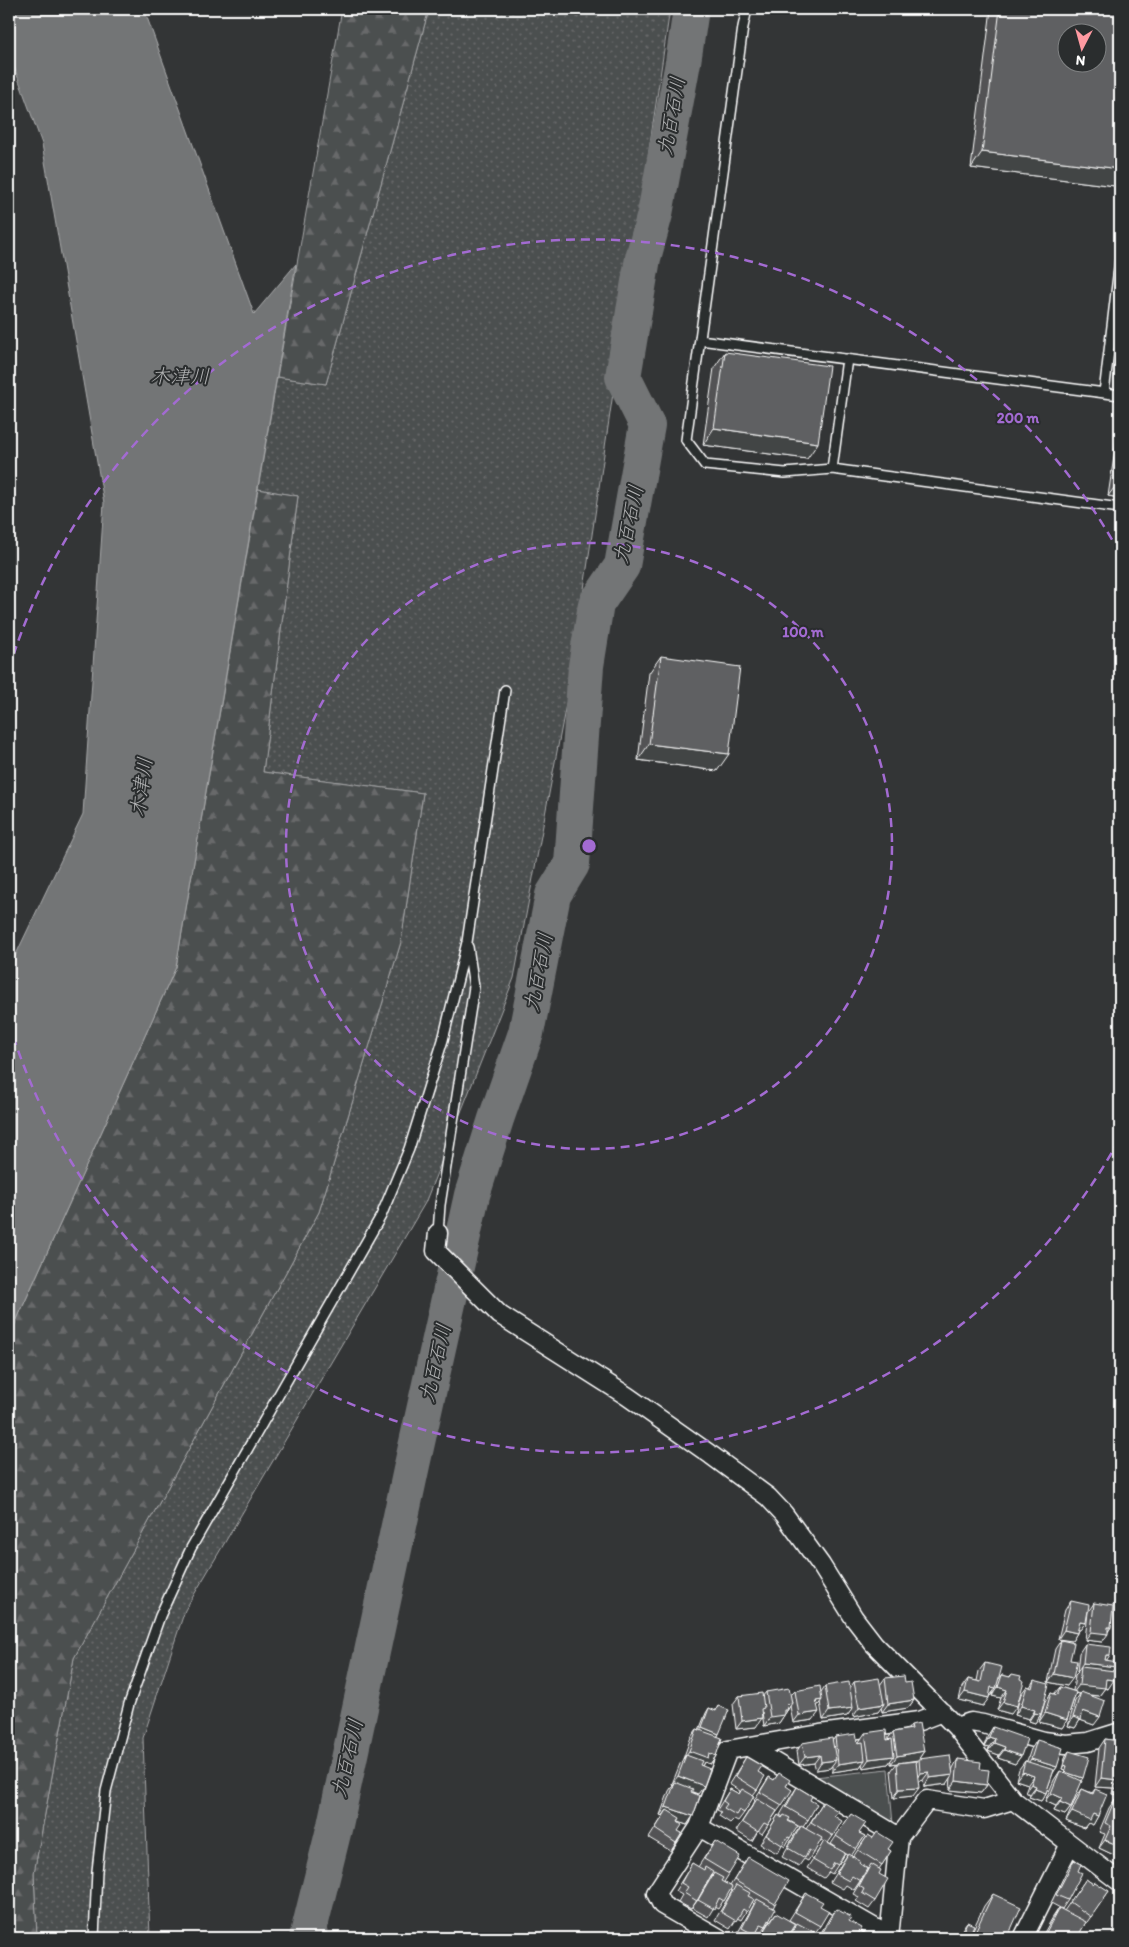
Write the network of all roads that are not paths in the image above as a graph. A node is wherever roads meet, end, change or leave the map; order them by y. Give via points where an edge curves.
1 (747, 9) edge
2 (1120, 259) edge
3 (700, 340) junction
4 (847, 359) junction
5 (1104, 392) junction
6 (1120, 395) edge
7 (832, 468) junction
8 (1120, 508) edge
9 (505, 690) dead end
10 (467, 942) junction
11 (438, 1233) joint
12 (942, 1712) junction
13 (956, 1727) junction
14 (1120, 1732) edge
15 (749, 1747) junction
16 (1013, 1800) junction
17 (699, 1827) junction
18 (899, 1837) junction
19 (1070, 1844) junction
20 (1120, 1882) edge
21 (889, 1937) edge
22 (94, 1938) edge
23 (719, 1938) edge
24 (1023, 1938) edge

1 - 3 lane
2 - 5 lane
3 - 4 lane
3 - 7 lane via 686,440 705,465 785,473
4 - 5 lane
4 - 7 lane
5 - 6 lane
7 - 8 lane
9 - 10 lane
10 - 11 lane via 474,987
10 - 22 lane via 443,1040 409,1149 381,1216 191,1548 160,1616 129,1704 106,1791
11 - 12 street via 436,1251 500,1315 642,1407 768,1497 816,1558 874,1644
12 - 13 street
12 - 15 street via 919,1721
13 - 14 street via 971,1722 1066,1744 1088,1742
13 - 16 street
15 - 17 street via 728,1750
15 - 18 street
16 - 18 street via 984,1809 926,1800
16 - 19 street
17 - 21 street
17 - 23 street via 656,1893 662,1904
18 - 21 street
19 - 20 street
19 - 24 street

